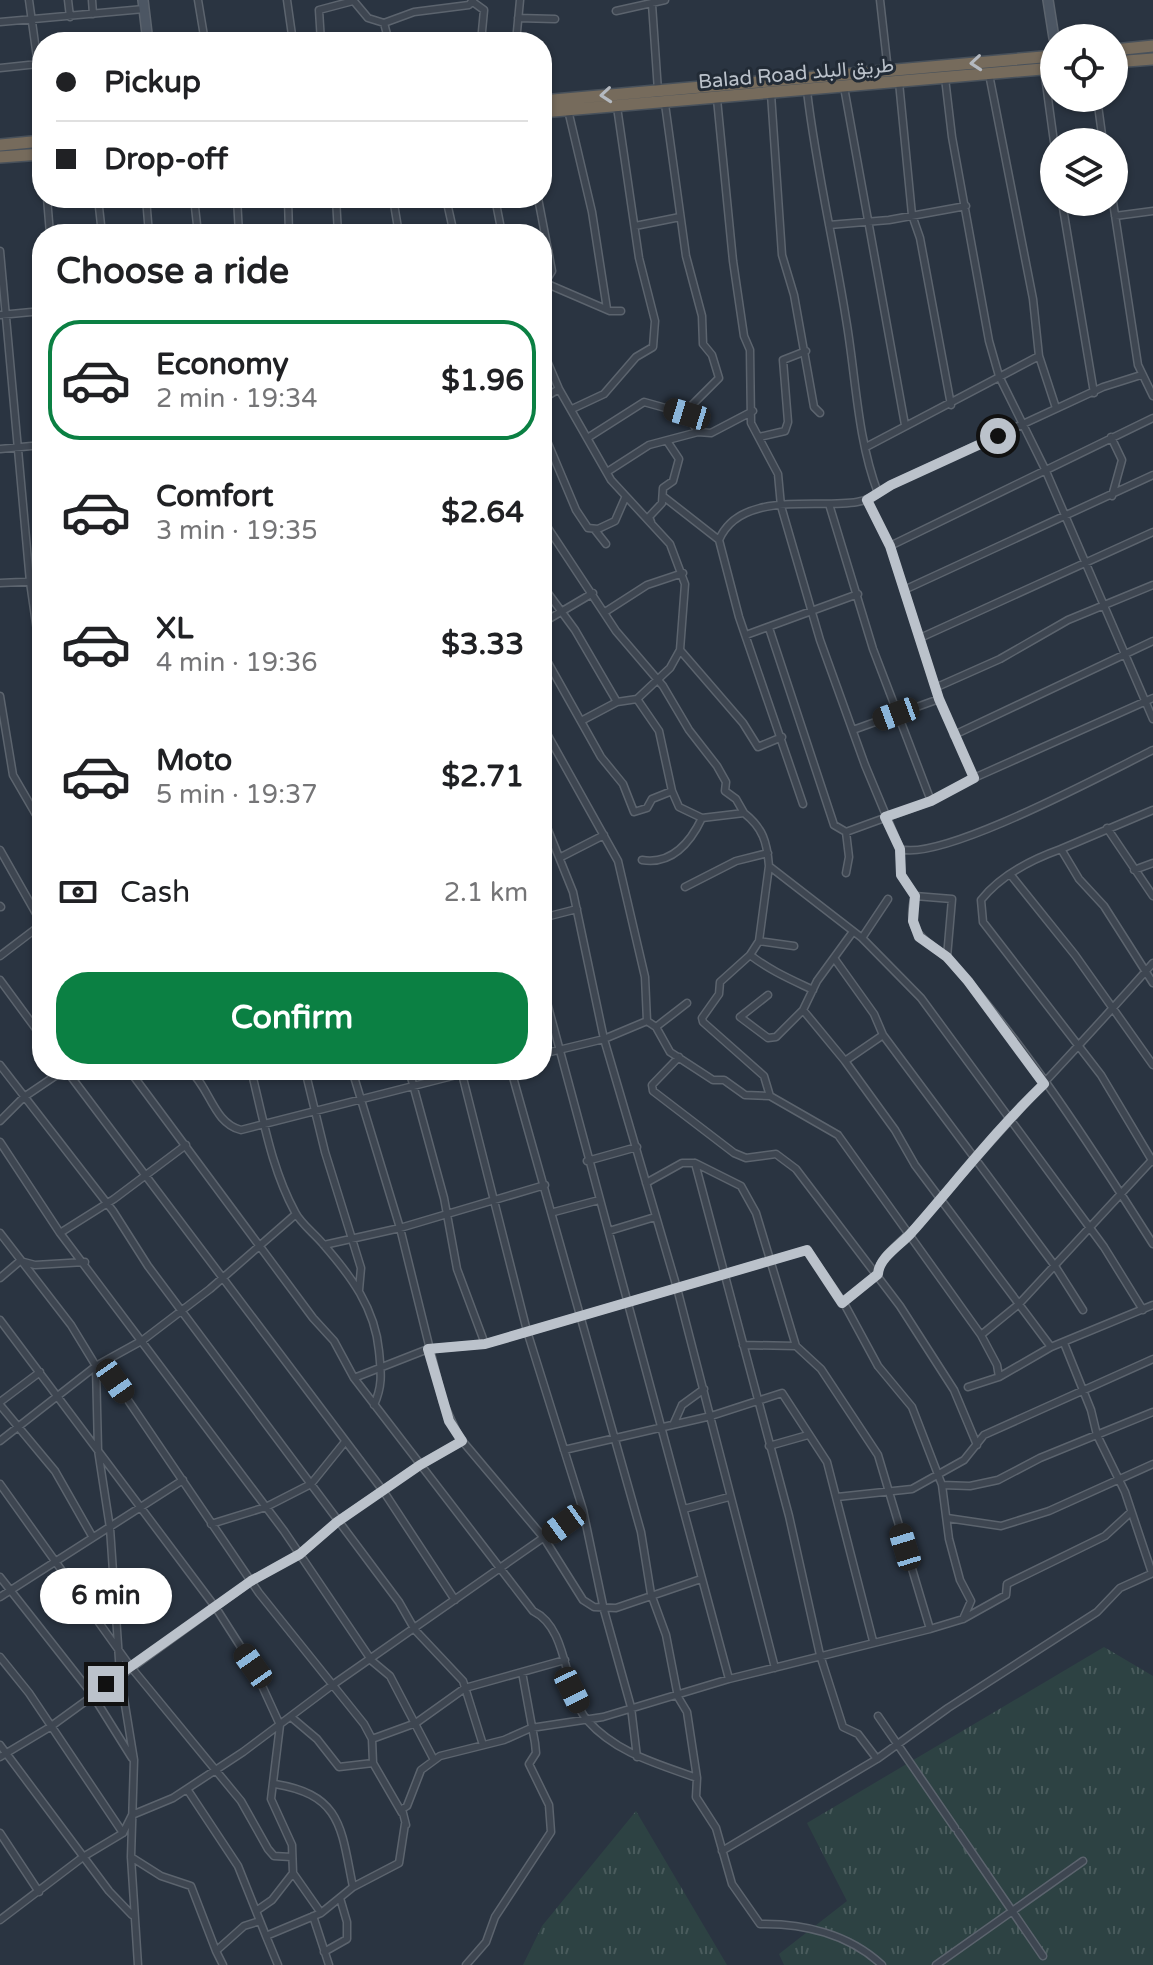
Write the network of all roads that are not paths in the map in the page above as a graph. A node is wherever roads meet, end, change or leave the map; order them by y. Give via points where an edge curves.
1 (29, 0) edge
2 (68, 0) edge
3 (92, 0) edge
4 (198, 0) edge
5 (287, 0) edge
6 (353, 0) edge
7 (520, 0) edge
8 (665, 0) edge
9 (880, 0) edge
10 (1048, 0) edge
11 (473, 1) edge
12 (144, 4) edge
13 (652, 4) junction
14 (616, 11) dead end
15 (93, 14) junction
16 (70, 17) junction
17 (518, 18) junction
18 (555, 19) dead end
19 (32, 21) junction
20 (0, 22) edge
21 (384, 23) junction
22 (1052, 24) edge
23 (34, 32) edge
24 (147, 32) edge
25 (203, 32) edge
26 (292, 32) edge
27 (320, 32) edge
28 (386, 32) edge
29 (482, 32) edge
30 (517, 32) edge
31 (1153, 46) edge
32 (1128, 49) edge
33 (1040, 57) edge
34 (1153, 59) edge
35 (1128, 61) edge
36 (32, 65) edge
37 (0, 68) edge
38 (1040, 69) edge
39 (888, 71) junction
40 (989, 74) junction
41 (945, 78) junction
42 (899, 82) junction
43 (844, 87) junction
44 (658, 91) junction
45 (807, 91) junction
46 (771, 94) junction
47 (717, 99) junction
48 (552, 100) edge
49 (665, 104) junction
50 (617, 107) junction
51 (568, 110) junction
52 (552, 111) edge
53 (32, 142) edge
54 (0, 145) edge
55 (32, 156) edge
56 (0, 157) edge
57 (966, 206) junction
58 (1153, 211) edge
59 (1128, 214) edge
60 (912, 215) junction
61 (1064, 216) edge
62 (1115, 216) edge
63 (680, 217) junction
64 (865, 222) junction
65 (829, 225) junction
66 (635, 226) junction
67 (0, 251) edge
68 (552, 288) edge
69 (607, 309) junction
70 (621, 311) dead end
71 (32, 312) edge
72 (2, 315) edge
73 (806, 351) junction
74 (1039, 356) junction
75 (552, 373) edge
76 (1141, 375) junction
77 (999, 376) junction
78 (559, 389) junction
79 (552, 393) edge
80 (1094, 393) junction
81 (1153, 396) edge
82 (951, 405) junction
83 (1056, 408) junction
84 (572, 409) junction
85 (753, 411) junction
86 (820, 413) dead end
87 (687, 414) junction
88 (1153, 418) edge
89 (1025, 424) junction
90 (905, 425) junction
91 (698, 432) junction
92 (589, 437) junction
93 (759, 437) junction
94 (1111, 437) junction
95 (667, 441) junction
96 (32, 446) edge
97 (19, 447) junction
98 (866, 447) junction
99 (0, 449) edge
100 (552, 453) edge
101 (1045, 469) junction
102 (607, 472) junction
103 (1153, 475) edge
104 (878, 493) junction
105 (1112, 496) junction
106 (664, 497) junction
107 (625, 498) junction
108 (867, 500) junction
109 (829, 504) junction
110 (781, 506) junction
111 (1066, 515) junction
112 (651, 522) junction
113 (595, 530) junction
114 (1153, 532) edge
115 (552, 534) edge
116 (719, 540) junction
117 (606, 544) dead end
118 (890, 546) junction
119 (1087, 562) junction
120 (683, 573) junction
121 (30, 582) junction
122 (0, 583) edge
123 (1153, 585) edge
124 (904, 590) junction
125 (593, 593) junction
126 (858, 594) junction
127 (32, 596) edge
128 (552, 598) edge
129 (1105, 605) junction
130 (562, 611) junction
131 (605, 612) junction
132 (814, 612) junction
133 (552, 617) edge
134 (769, 628) junction
135 (746, 635) junction
136 (920, 638) junction
137 (1153, 641) edge
138 (680, 650) junction
139 (1127, 654) junction
140 (552, 669) edge
141 (657, 679) junction
142 (937, 687) junction
143 (0, 696) edge
144 (1153, 698) edge
145 (637, 699) junction
146 (939, 699) junction
147 (617, 702) junction
148 (1145, 702) junction
149 (896, 714) junction
150 (1153, 719) edge
151 (583, 720) junction
152 (853, 730) junction
153 (954, 735) junction
154 (782, 737) junction
155 (552, 743) edge
156 (1153, 750) edge
157 (11, 760) junction
158 (0, 762) edge
159 (974, 778) junction
160 (672, 791) junction
161 (931, 801) junction
162 (803, 804) dead end
163 (32, 808) edge
164 (1153, 810) edge
165 (744, 813) junction
166 (885, 817) junction
167 (702, 818) junction
168 (1107, 828) junction
169 (846, 832) junction
170 (604, 835) junction
171 (552, 837) edge
172 (900, 849) junction
173 (1061, 849) junction
174 (0, 850) edge
175 (768, 853) junction
176 (561, 857) junction
177 (642, 860) dead end
178 (1153, 863) edge
179 (769, 866) junction
180 (1134, 870) junction
181 (846, 873) dead end
182 (1010, 874) junction
183 (685, 887) dead end
184 (915, 896) junction
185 (1153, 896) edge
186 (888, 899) dead end
187 (32, 906) edge
188 (577, 909) junction
189 (552, 915) edge
190 (32, 932) edge
191 (852, 933) junction
192 (862, 938) junction
193 (759, 941) junction
194 (794, 946) dead end
195 (750, 955) junction
196 (0, 956) edge
197 (947, 957) junction
198 (834, 958) junction
199 (1153, 963) edge
200 (1145, 972) junction
201 (0, 980) edge
202 (1153, 983) edge
203 (813, 990) junction
204 (768, 995) dead end
205 (687, 1003) dead end
206 (803, 1010) junction
207 (1113, 1011) junction
208 (647, 1021) junction
209 (32, 1023) edge
210 (552, 1025) edge
211 (656, 1027) junction
212 (883, 1035) junction
213 (604, 1039) junction
214 (1079, 1048) junction
215 (558, 1050) junction
216 (552, 1052) edge
217 (679, 1057) junction
218 (845, 1061) junction
219 (0, 1065) edge
220 (1153, 1065) edge
221 (50, 1080) edge
222 (73, 1080) edge
223 (137, 1080) edge
224 (201, 1080) edge
225 (253, 1080) edge
226 (307, 1080) edge
227 (355, 1080) edge
228 (412, 1080) edge
229 (431, 1080) edge
230 (463, 1080) edge
231 (514, 1080) edge
232 (1044, 1084) junction
233 (413, 1085) junction
234 (770, 1096) junction
235 (24, 1097) junction
236 (360, 1101) junction
237 (315, 1114) junction
238 (1009, 1118) junction
239 (0, 1121) edge
240 (264, 1124) junction
241 (0, 1142) edge
242 (186, 1145) junction
243 (637, 1147) junction
244 (974, 1160) junction
245 (1153, 1160) edge
246 (587, 1161) junction
247 (695, 1163) junction
248 (144, 1175) junction
249 (646, 1183) junction
250 (545, 1185) junction
251 (1121, 1193) junction
252 (939, 1197) junction
253 (495, 1200) junction
254 (599, 1200) junction
255 (106, 1203) junction
256 (554, 1212) junction
257 (447, 1213) junction
258 (296, 1214) junction
259 (655, 1217) junction
260 (400, 1228) junction
261 (1089, 1228) junction
262 (609, 1231) junction
263 (0, 1233) edge
264 (60, 1233) junction
265 (910, 1235) junction
266 (350, 1237) junction
267 (1153, 1244) edge
268 (324, 1245) junction
269 (262, 1246) junction
270 (20, 1261) junction
271 (85, 1262) junction
272 (771, 1263) junction
273 (1055, 1266) junction
274 (725, 1274) junction
275 (878, 1274) junction
276 (222, 1277) junction
277 (0, 1278) edge
278 (677, 1288) junction
279 (359, 1290) junction
280 (626, 1301) junction
281 (842, 1303) junction
282 (1019, 1304) junction
283 (1153, 1305) edge
284 (183, 1309) junction
285 (1083, 1310) dead end
286 (1143, 1310) junction
287 (579, 1314) junction
288 (0, 1320) edge
289 (527, 1331) junction
290 (981, 1335) junction
291 (143, 1340) junction
292 (1064, 1343) junction
293 (485, 1344) junction
294 (743, 1345) junction
295 (796, 1346) junction
296 (1051, 1347) junction
297 (428, 1349) junction
298 (1153, 1359) edge
299 (96, 1366) junction
300 (380, 1366) junction
301 (40, 1372) junction
302 (999, 1377) junction
303 (354, 1378) junction
304 (968, 1387) dead end
305 (1082, 1388) junction
306 (704, 1389) junction
307 (57, 1399) junction
308 (757, 1403) junction
309 (0, 1404) edge
310 (374, 1405) junction
311 (1153, 1412) edge
312 (711, 1416) junction
313 (674, 1423) junction
314 (660, 1426) junction
315 (17, 1428) junction
316 (808, 1435) junction
317 (1097, 1435) junction
318 (615, 1439) junction
319 (0, 1441) edge
320 (462, 1441) junction
321 (344, 1443) junction
322 (977, 1445) junction
323 (769, 1446) junction
324 (98, 1450) junction
325 (564, 1450) junction
326 (1153, 1464) edge
327 (420, 1465) junction
328 (938, 1476) junction
329 (1118, 1478) junction
330 (183, 1480) junction
331 (0, 1484) edge
332 (311, 1484) junction
333 (942, 1485) junction
334 (384, 1492) junction
335 (888, 1492) junction
336 (729, 1497) junction
337 (837, 1497) junction
338 (138, 1507) junction
339 (266, 1507) junction
340 (684, 1509) junction
341 (583, 1510) junction
342 (1130, 1513) junction
343 (947, 1518) junction
344 (337, 1522) junction
345 (211, 1524) junction
346 (110, 1528) junction
347 (92, 1536) junction
348 (544, 1538) junction
349 (300, 1554) junction
350 (54, 1560) junction
351 (502, 1568) junction
352 (1153, 1573) edge
353 (0, 1577) edge
354 (701, 1579) junction
355 (251, 1581) junction
356 (9, 1590) junction
357 (651, 1594) junction
358 (0, 1597) edge
359 (455, 1600) junction
360 (216, 1608) junction
361 (604, 1610) junction
362 (963, 1619) junction
363 (930, 1629) junction
364 (415, 1630) junction
365 (873, 1641) junction
366 (118, 1647) junction
367 (820, 1655) junction
368 (0, 1657) edge
369 (565, 1660) junction
370 (372, 1661) junction
371 (130, 1666) junction
372 (775, 1668) junction
373 (522, 1672) junction
374 (120, 1674) junction
375 (729, 1679) junction
376 (331, 1686) junction
377 (465, 1688) junction
378 (92, 1694) junction
379 (678, 1697) junction
380 (631, 1707) junction
381 (878, 1716) dead end
382 (291, 1717) junction
383 (587, 1720) junction
384 (416, 1723) junction
385 (280, 1725) junction
386 (50, 1727) junction
387 (531, 1728) junction
388 (372, 1739) junction
389 (897, 1744) junction
390 (0, 1745) edge
391 (483, 1745) junction
392 (3, 1755) edge
393 (637, 1757) junction
394 (877, 1759) junction
395 (134, 1760) junction
396 (434, 1760) junction
397 (373, 1763) junction
398 (213, 1770) junction
399 (697, 1778) junction
400 (275, 1784) junction
401 (187, 1789) junction
402 (132, 1815) junction
403 (406, 1825) junction
404 (0, 1833) edge
405 (123, 1833) junction
406 (722, 1851) junction
407 (83, 1857) junction
408 (131, 1857) junction
409 (291, 1857) junction
410 (1083, 1861) dead end
411 (293, 1873) junction
412 (353, 1887) junction
413 (39, 1892) junction
414 (340, 1898) junction
415 (256, 1911) junction
416 (1012, 1911) junction
417 (321, 1913) junction
418 (132, 1915) junction
419 (313, 1916) junction
420 (0, 1919) edge
421 (260, 1921) junction
422 (266, 1936) junction
423 (216, 1951) junction
424 (324, 1952) junction
425 (1043, 1956) dead end
426 (138, 1965) edge
427 (223, 1965) edge
428 (278, 1965) edge
429 (329, 1965) edge
430 (466, 1965) edge
431 (882, 1965) edge
432 (936, 1965) edge

1 - 19 street
2 - 16 street
3 - 15 street
4 - 25 street
5 - 26 street
6 - 21 street via 368,18
6 - 27 street via 319,10
7 - 17 street
8 - 13 street
9 - 39 street
10 - 22 street
11 - 21 street
11 - 29 street via 484,10
12 - 15 street
12 - 24 street
13 - 14 street
13 - 44 street
15 - 16 street
16 - 19 street
17 - 18 street
17 - 30 street
19 - 20 street
19 - 23 street
21 - 28 street
31 - 32 highway
33 -> 39 highway, Balad Road طريق البلد
34 - 35 highway
36 - 37 street
38 - 40 highway, Balad Road طريق البلد
39 - 44 highway, Balad Road طريق البلد
40 - 41 highway, Balad Road طريق البلد
40 - 74 street via 1033,299
41 - 42 highway, Balad Road طريق البلد
41 - 57 street
42 - 43 highway, Balad Road طريق البلد
42 - 60 street
43 - 45 highway, Balad Road طريق البلد
43 - 64 street
44 -> 48 highway, Balad Road طريق البلد
45 - 46 highway, Balad Road طريق البلد
45 - 65 street
46 - 47 highway, Balad Road طريق البلد
46 - 73 street via 782,255
47 - 49 highway, Balad Road طريق البلد
47 - 85 street via 733,261 750,350
49 - 50 highway, Balad Road طريق البلد
49 - 63 street
50 - 51 highway, Balad Road طريق البلد
50 - 66 street
51 - 52 highway, Balad Road طريق البلد
51 - 69 street
53 - 54 highway
55 - 56 highway
57 - 60 street
57 - 77 street
58 - 59 street
60 - 64 street
60 - 82 street
61 - 80 street
62 - 76 street
63 - 66 street
63 - 87 street via 702,316 703,344 719,378
64 - 65 street
64 - 90 street
65 - 98 street
66 - 84 street via 655,321 653,347 636,357 604,394
67 - 72 street
68 - 69 street
69 - 70 street
71 - 72 street
72 - 97 street
73 - 86 street via 814,407
73 - 93 street via 783,360 785,431
74 - 77 street
74 - 83 street
75 - 78 street
76 - 80 street
76 - 81 street
77 - 82 street
77 - 89 street
78 - 79 street
78 - 84 street
80 - 83 street
82 - 90 street
83 - 89 street
84 - 92 street
85 - 91 street via 711,433
85 - 93 street via 751,423
87 - 91 street
87 - 92 street via 644,402
88 - 94 street
89 - 101 street
89 - 104 street
90 - 98 street
91 - 95 street
92 - 102 street
93 - 110 street via 778,474
94 - 101 street
94 - 105 street via 1122,460
95 - 102 street via 649,445
95 - 106 street via 679,459 673,481 663,488
96 - 97 street
97 - 99 street
97 - 121 street
98 - 104 street
100 - 113 street via 576,510
101 - 111 street
101 - 118 street
102 - 107 street
103 - 105 street
104 - 108 street
105 - 111 street
106 - 112 street via 649,517
106 - 116 street
107 - 112 street
107 - 113 street via 618,519
108 - 109 street
108 - 118 street
109 - 110 street
109 - 126 street
110 - 116 street via 752,511 722,531
110 - 132 street
111 - 119 street
111 - 124 street
112 - 120 street via 670,544
113 - 117 street
114 - 119 street
115 - 125 street
116 - 135 street
118 - 124 street
119 - 129 street
119 - 136 street
120 - 131 street via 647,585
120 - 138 street
121 - 122 street
121 - 127 street
123 - 129 street
124 - 136 street
125 - 130 street
125 - 131 street
126 - 132 street
126 - 149 street
128 - 130 street
129 - 139 street
129 - 142 street
130 - 133 street
130 - 147 street
131 - 141 street
132 - 134 street
132 - 152 street
134 - 135 street
134 - 169 street via 834,825
135 - 154 street
136 - 142 street
137 - 139 street
138 - 141 street
138 - 154 street via 758,747
139 - 148 street
139 - 153 street
140 - 151 street
141 - 145 street
141 - 165 street
142 - 146 street
143 - 157 street
144 - 148 street
145 - 147 street
145 - 160 street via 659,731
146 - 149 street
146 - 153 street
147 - 151 street
148 - 150 street
148 - 159 street
149 - 152 street
149 - 161 street
151 - 160 street via 634,812
152 - 166 street
153 - 159 street
154 - 162 street
155 - 170 street
156 - 172 street via 971,835 917,851
157 - 158 street
157 - 163 street via 13,775
159 - 161 street
160 - 167 street via 684,811
161 - 166 street
164 - 168 street
165 - 167 street
165 - 175 street via 759,826
166 - 169 street
166 - 172 street
167 - 177 street via 672,857
168 - 173 street
168 - 180 street
169 - 181 street
170 - 176 street
170 - 208 street via 621,871 645,977
171 - 176 street
172 - 184 street via 901,875
173 - 182 street
173 - 200 street
174 - 187 street
175 - 179 street
175 - 183 street via 736,861
176 - 188 street
178 - 180 street
179 - 191 street
179 - 193 street
180 - 185 street
182 - 207 street
182 - 214 street via 981,900 983,922
184 - 197 street via 913,921 919,937
184 - 197 street via 952,899
186 - 192 street
188 - 189 street
188 - 213 street
190 - 196 street
191 - 192 street
191 - 198 street
192 - 238 street via 921,998
193 - 194 street
193 - 195 street
195 - 203 street via 768,970
195 - 234 street via 720,982 719,994 702,1020 764,1076
197 - 232 street
198 - 203 street
198 - 212 street
199 - 200 street
200 - 202 street
200 - 207 street
201 - 209 street
203 - 206 street
204 - 206 street via 740,1017 768,1038 776,1037
205 - 211 street
206 - 218 street
207 - 214 street
207 - 220 street
208 - 211 street
208 - 213 street
210 - 215 street
211 - 217 street
212 - 218 street
212 - 244 street
213 - 215 street
213 - 243 street
214 - 232 street
214 - 245 street
215 - 216 street
215 - 246 street
217 - 234 street via 745,1095
217 - 275 street via 652,1085 662,1101 734,1153 746,1158 776,1154 786,1160
218 - 252 street
219 - 235 street
221 - 235 street
222 - 248 street
223 - 242 street
224 - 240 street via 219,1116 236,1130
225 - 240 street
226 - 237 street
227 - 236 street
228 - 233 street
229 - 233 street
230 - 253 street
231 - 250 street
232 - 238 street
232 - 251 street
233 - 236 street
233 - 257 street
234 - 265 street via 838,1135
235 - 239 street
235 - 255 street
236 - 237 street
236 - 260 street
237 - 240 street
237 - 266 street
238 - 244 street
238 - 261 street
240 - 258 street
241 - 264 street
242 - 248 street
242 - 269 street
243 - 246 street
243 - 249 street
244 - 252 street
244 - 273 street
245 - 251 street
246 - 254 street
247 - 249 street via 682,1163
247 - 272 street via 741,1186 756,1213
247 - 274 street
248 - 255 street
248 - 276 street
249 - 259 street
250 - 253 street
250 - 256 street
251 - 261 street
251 - 267 street
252 - 265 street
252 - 282 street
253 - 257 street
253 - 289 street
254 - 256 street
254 - 262 street
255 - 264 street
255 - 284 street
256 - 287 street
257 - 260 street
257 - 293 street via 457,1269
258 - 268 street
258 - 269 street
259 - 262 street
259 - 278 street
260 - 266 street
260 - 297 street via 429,1335
261 - 273 street
261 - 286 street
262 - 280 street
263 - 270 street
264 - 271 street
265 - 275 street via 879,1264
265 - 290 street
266 - 268 street
266 - 279 street via 361,1268
268 - 279 street
269 - 276 street
269 - 303 street via 334,1341
270 - 271 street
270 - 277 street
270 - 299 street
271 - 291 street
272 - 274 street
272 - 281 street via 807,1250
272 - 295 street
273 - 282 street
273 - 285 street
274 - 278 street
274 - 294 street
275 - 281 street
275 - 322 street via 944,1371
276 - 284 street
276 - 321 street
278 - 280 street
278 - 306 street
279 - 300 street via 377,1327
280 - 287 street
280 - 314 street
281 - 328 street via 878,1366 912,1407
282 - 290 street
282 - 296 street
283 - 286 street
284 - 291 street
284 - 332 street
286 - 292 street
287 - 289 street
287 - 318 street
288 - 301 street
289 - 293 street
289 - 325 street
290 - 302 street
291 - 299 street
291 - 339 street
292 - 296 street
292 - 305 street
293 - 297 street
294 - 295 street
294 - 308 street
295 - 335 street via 821,1369 872,1441
296 - 302 street
297 - 300 street
297 - 320 street via 449,1421
298 - 305 street
299 - 307 street
299 - 324 street
299 - 330 street via 115,1381
300 - 303 street
300 - 310 street via 382,1387
301 - 307 street
301 - 309 street
302 - 304 street
303 - 310 street
305 - 317 street
305 - 322 street via 984,1435
306 - 312 street
306 - 313 street via 682,1405
307 - 315 street
307 - 324 street
308 - 312 street
308 - 316 street via 782,1393
308 - 323 street
309 - 315 street
310 - 327 street
311 - 317 street
312 - 313 street
312 - 336 street
313 - 314 street
314 - 318 street
314 - 340 street
315 - 319 street
315 - 347 street via 55,1471
316 - 323 street
316 - 337 street via 827,1462
317 - 329 street
317 - 333 street via 998,1480
318 - 325 street
318 - 357 street via 641,1532
320 - 327 street
320 - 348 street
321 - 332 street
321 - 334 street
322 - 328 street
323 - 367 street
324 - 338 street
324 - 346 street
325 - 341 street
326 - 329 street
327 - 334 street
327 - 351 street
328 - 333 street
328 - 335 street via 912,1489
329 - 342 street
329 - 343 street via 1049,1511 1001,1526
330 - 338 street
330 - 345 street
331 - 350 street
332 - 339 street
332 - 344 street
333 - 343 street
334 - 344 street
334 - 359 street
335 - 337 street
335 - 363 street
336 - 340 street
336 - 372 street
337 - 365 street
338 - 346 street
338 - 360 street
339 - 345 street
339 - 349 street
340 - 354 street
341 - 348 street
341 - 361 street
342 - 352 street
342 - 362 street via 1105,1536 1007,1584 1006,1595
343 - 362 street via 960,1580 971,1601
344 - 349 street
344 - 364 street
345 - 355 street
346 - 347 street
346 - 366 street
347 - 350 street
348 - 351 street
348 - 361 street via 583,1600
349 - 355 street
349 - 370 street
350 - 356 street
350 - 366 street
351 - 359 street
351 - 369 street via 542,1616
352 - 389 street via 1120,1588 1097,1612
353 - 356 street
354 - 357 street
354 - 375 street
355 - 360 street
355 - 376 street
356 - 358 street
356 - 378 street
357 - 361 street
357 - 379 street via 666,1635
359 - 364 street
360 - 371 street
360 - 385 street via 253,1666
361 - 380 street
362 - 363 street
363 - 365 street
364 - 370 street
364 - 377 street
365 - 367 street
366 - 371 street
366 - 374 street
367 - 372 street
367 - 394 street via 843,1727 858,1734
368 - 386 street
369 - 373 street
369 - 383 street
370 - 376 street
370 - 384 street via 390,1676
371 - 374 street
371 - 398 street
372 - 375 street
373 - 377 street
373 - 387 street
374 - 378 street
374 - 395 street
375 - 379 street
376 - 382 street
376 - 388 street
377 - 384 street
377 - 391 street
378 - 386 street
378 - 395 street
379 - 380 street
379 - 399 street via 687,1712
380 - 383 street
380 - 393 street
381 - 389 street
382 - 385 street
382 - 397 street via 339,1767
383 - 387 street
383 - 393 street
384 - 388 street
384 - 396 street
385 - 398 street
385 - 400 street
386 - 392 street
386 - 405 street
387 - 391 street
387 - 430 street via 536,1753 529,1764 549,1805 551,1832 495,1917 486,1942
388 - 397 street
389 - 394 street
389 - 416 street
390 - 392 street
391 - 396 street
392 - 407 street
393 - 399 street
394 - 406 street
395 - 402 street
396 - 403 street via 421,1770 402,1809
397 - 403 street via 399,1803
398 - 401 street
398 - 409 street via 241,1801 274,1856
399 - 406 street via 696,1797 716,1828
400 - 409 street via 271,1799 292,1845
400 - 412 street via 304,1788 328,1806 338,1824
401 - 402 street
401 - 415 street via 238,1866
402 - 405 street
402 - 408 street
403 - 412 street via 399,1863
404 - 413 street
405 - 407 street
406 - 431 street via 732,1884 760,1924 829,1933
407 - 413 street
407 - 418 street
408 - 418 street
408 - 423 street via 161,1876 191,1886
409 - 411 street
410 - 416 street
411 - 415 street
411 - 417 street
412 - 414 street
413 - 420 street
414 - 417 street
414 - 424 street via 347,1939
415 - 421 street
416 - 425 street
416 - 432 street
417 - 419 street
418 - 426 street
419 - 422 street
419 - 424 street
421 - 422 street
421 - 423 street via 238,1930
422 - 428 street
423 - 427 street
424 - 429 street

